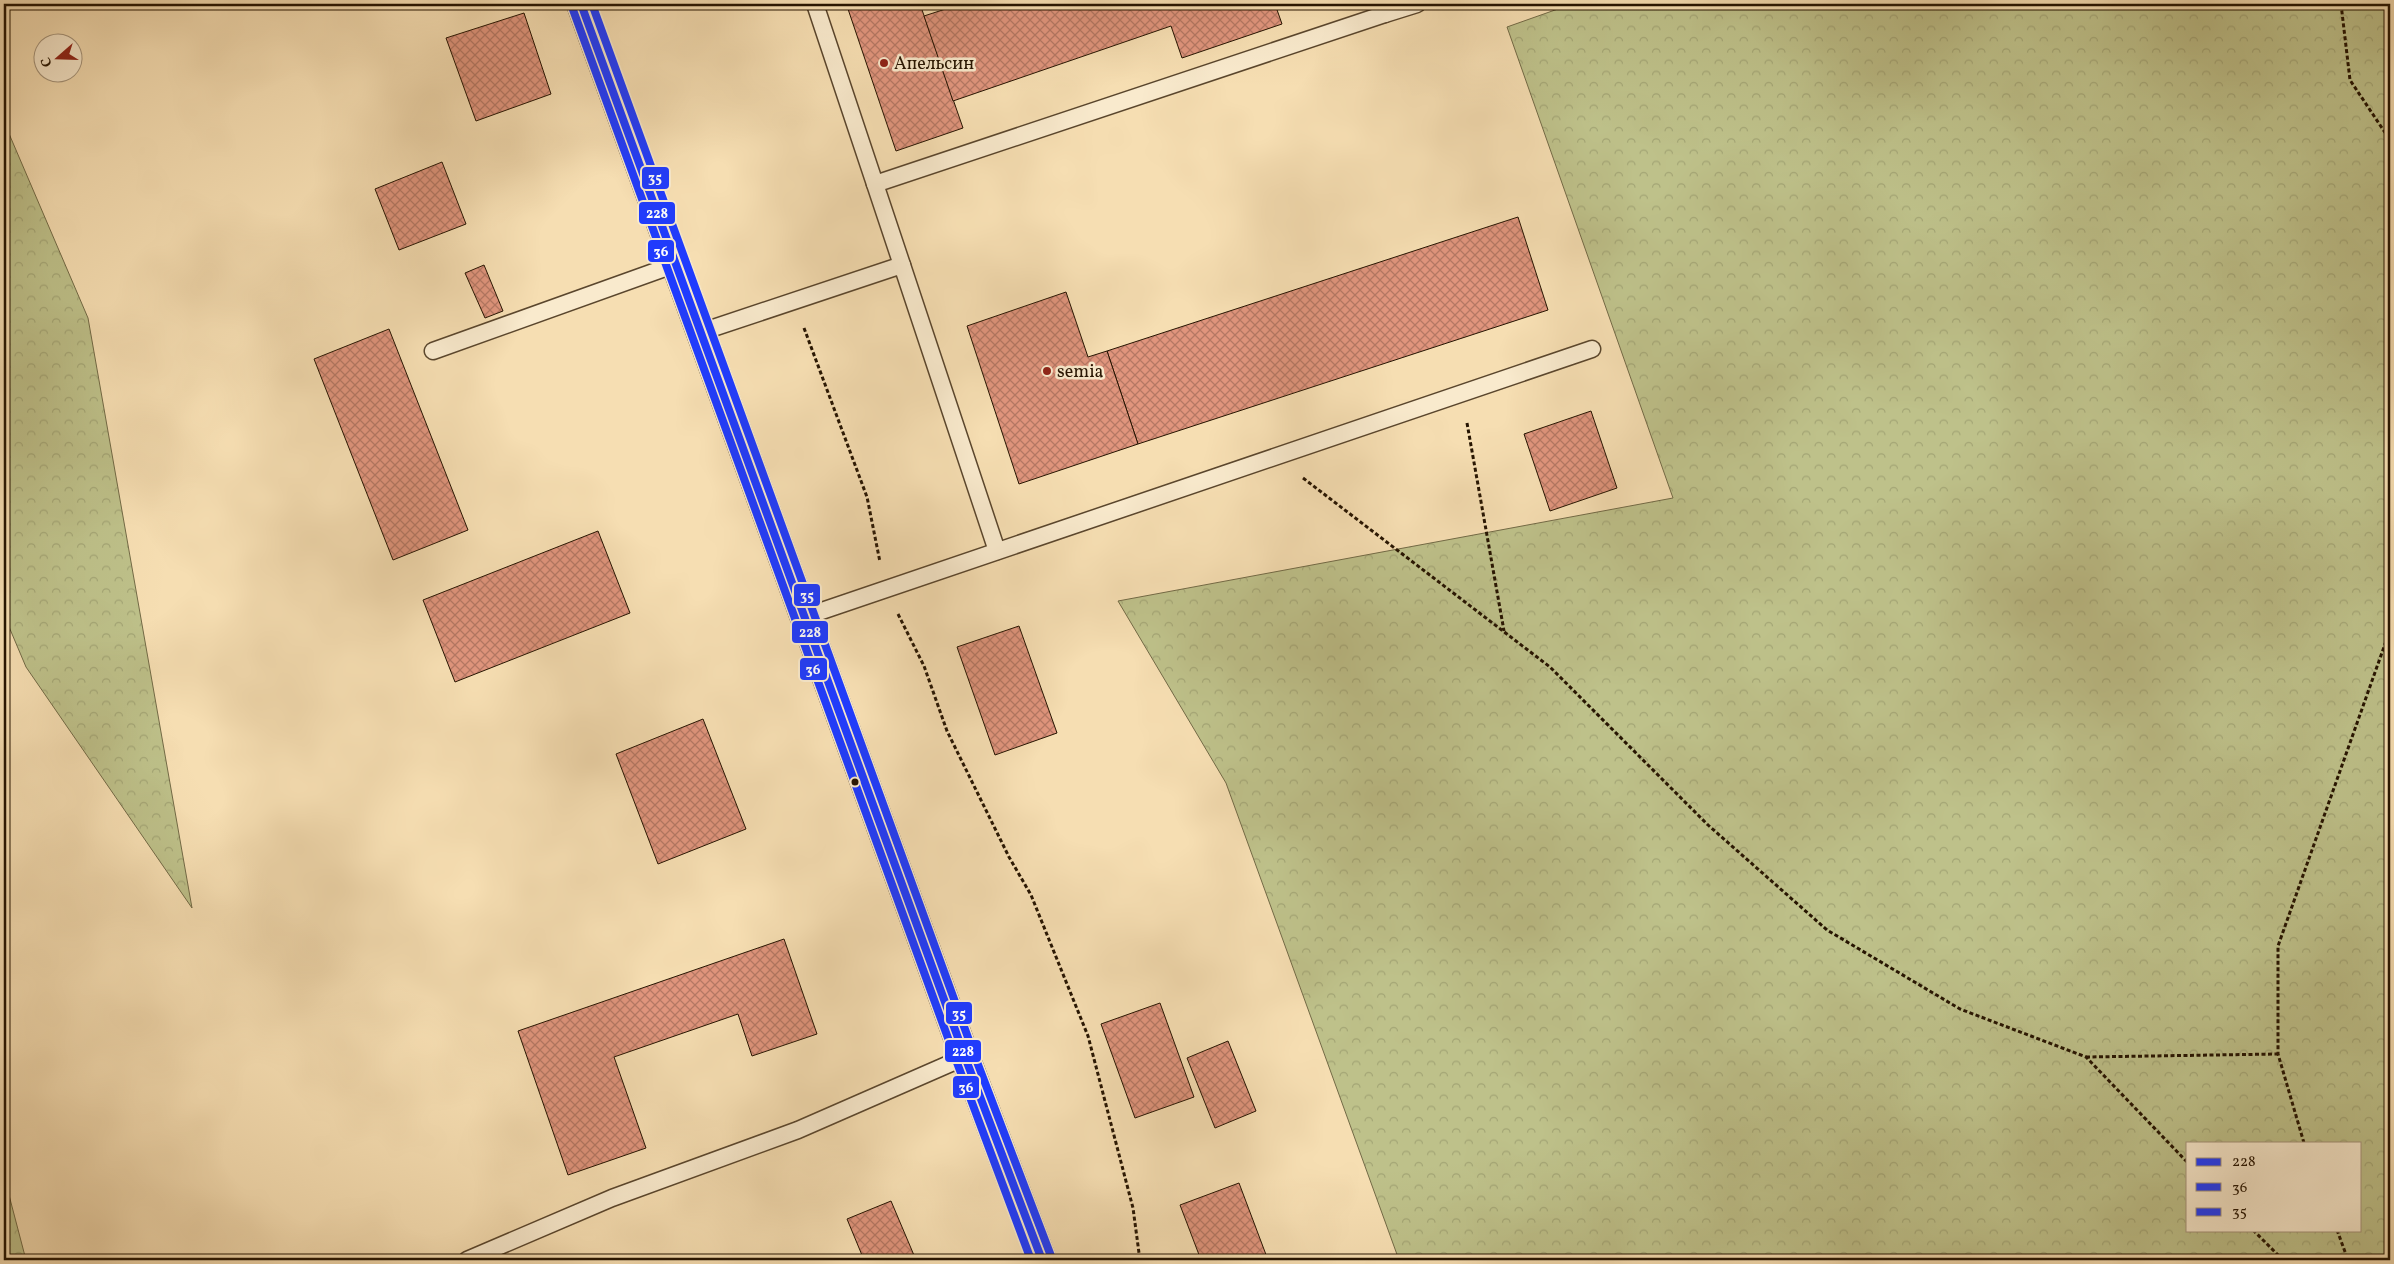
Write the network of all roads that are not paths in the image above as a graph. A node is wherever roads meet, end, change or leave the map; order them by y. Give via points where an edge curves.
1 (581, 4) edge
2 (815, 4) edge
3 (1416, 4) edge
4 (1383, 9) edge
5 (875, 184) junction
6 (676, 264) junction
7 (902, 265) junction
8 (701, 332) junction
9 (1592, 349) dead end
10 (432, 351) dead end
11 (997, 552) junction
12 (804, 617) junction
13 (965, 1057) junction
14 (467, 1260) edge
15 (1042, 1260) edge

1 - 6 main road
2 - 5 lane
3 - 4 lane
4 - 5 lane
5 - 7 lane
6 - 8 main road
6 - 10 lane
7 - 8 lane
7 - 11 lane
8 - 12 main road
9 - 11 lane
11 - 12 lane
12 - 13 main road
13 - 14 lane via 798,1130 612,1198
13 - 15 main road

